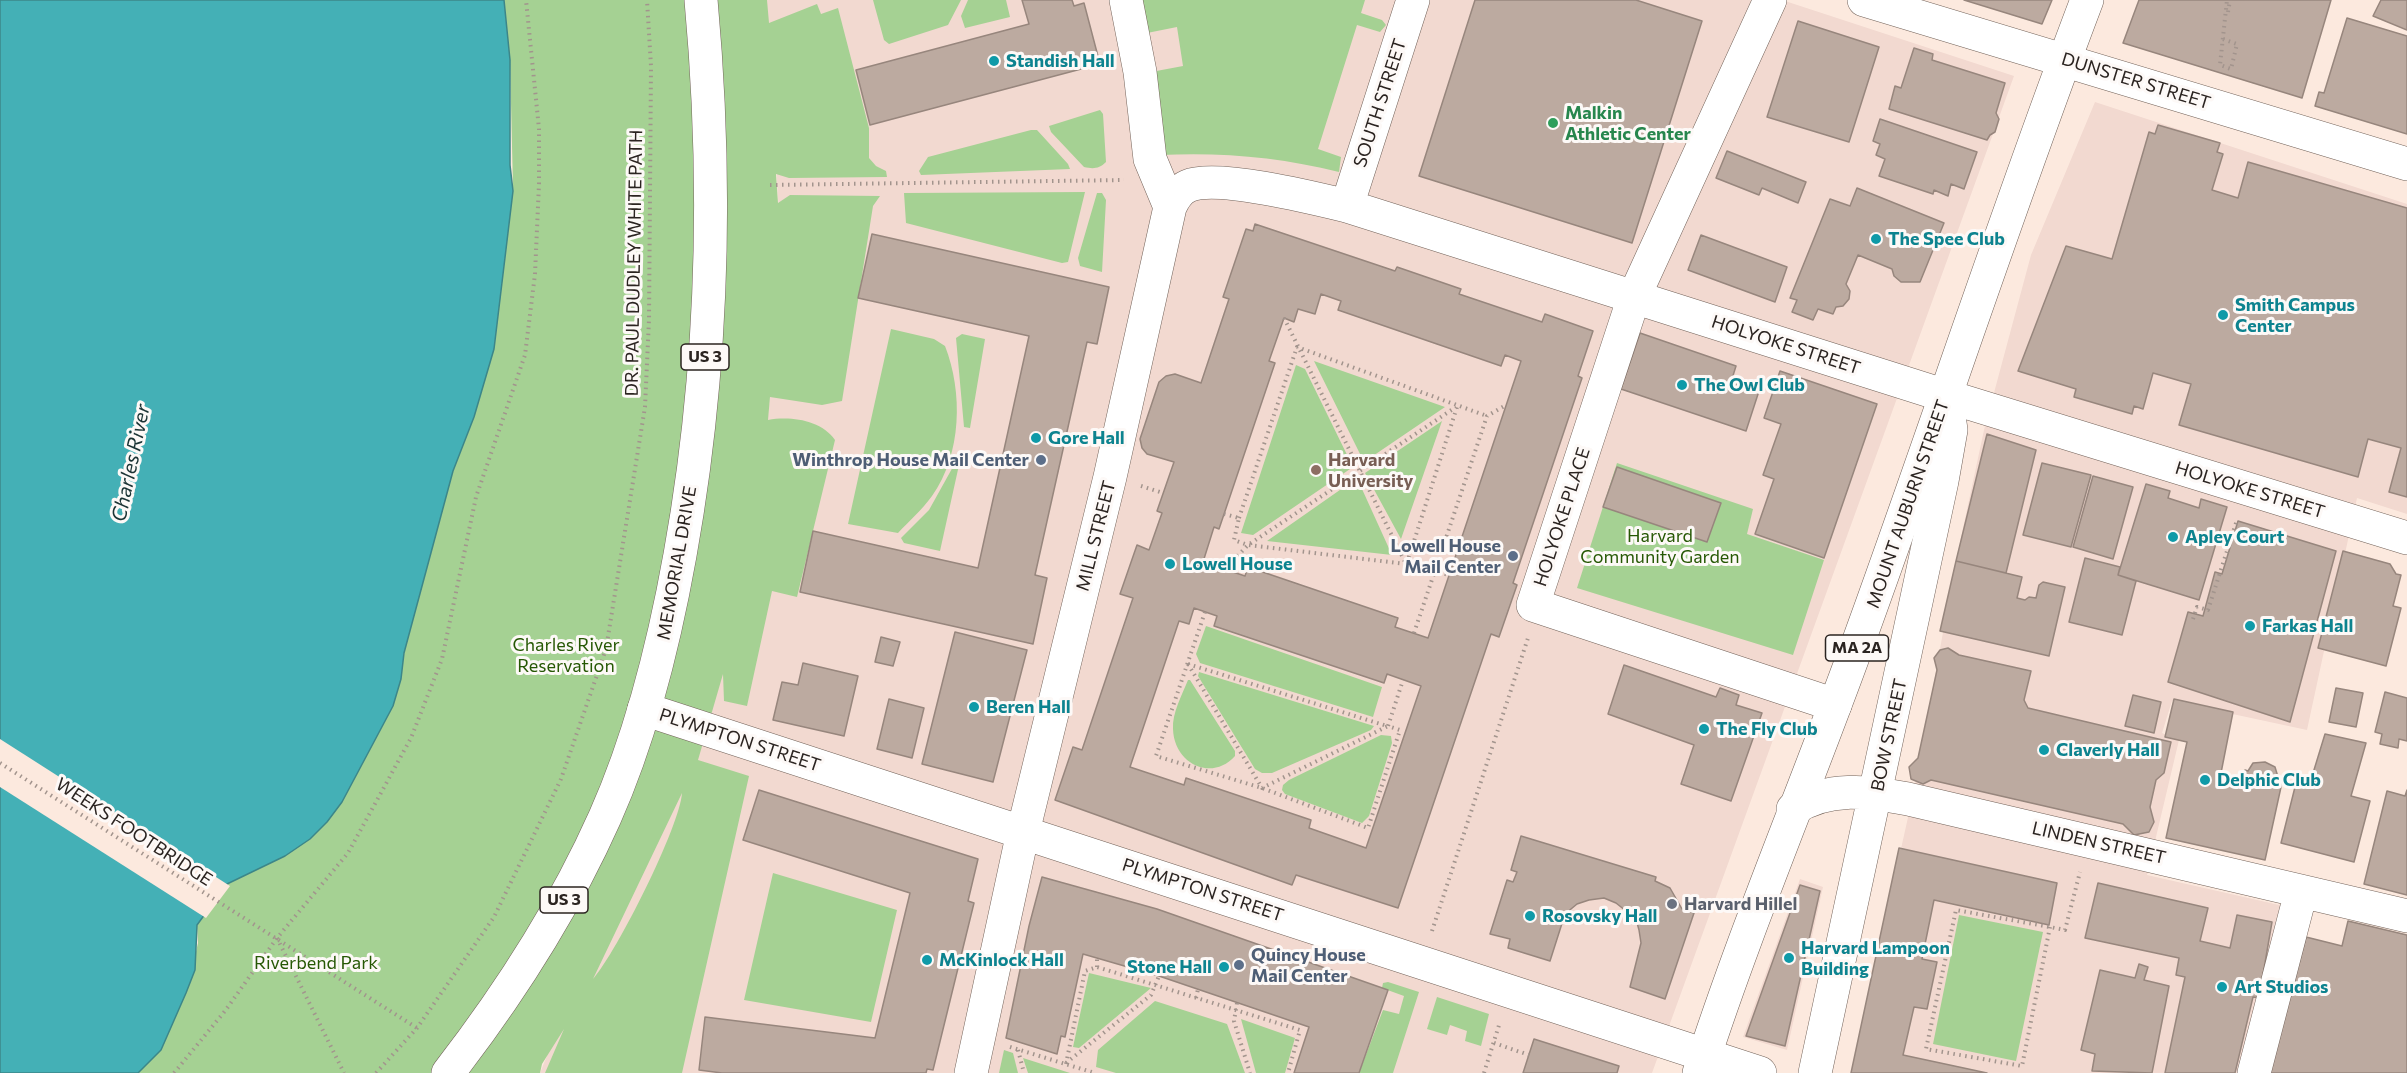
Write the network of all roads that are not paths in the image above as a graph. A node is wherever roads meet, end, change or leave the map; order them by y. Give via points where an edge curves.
1 (701, 0) edge
2 (1126, 0) edge
3 (1413, 0) edge
4 (1770, 0) edge
5 (1864, 0) edge
6 (2086, 0) edge
7 (2064, 60) junction
8 (2407, 164) edge
9 (1347, 206) junction
10 (1170, 207) junction
11 (1634, 297) junction
12 (1946, 396) junction
13 (2407, 538) edge
14 (1835, 705) junction
15 (644, 709) junction
16 (1876, 793) junction
17 (1793, 810) junction
18 (1023, 832) junction
19 (2301, 892) junction
20 (2407, 916) edge
21 (1702, 1063) edge
22 (448, 1073) edge
23 (971, 1073) edge
24 (1760, 1073) edge
25 (1815, 1073) edge
26 (2254, 1073) edge

1 - 15 main road, MEMORIAL DRIVE / US 3 via 711,205 704,363 684,531 665,631
2 - 10 main road via 1142,85 1150,159
3 - 9 main road, SOUTH STREET
4 - 11 main road
5 - 7 main road, DUNSTER STREET
6 - 7 main road, MOUNT AUBURN STREET / MA 2A
7 - 8 main road, DUNSTER STREET
7 - 12 main road, MOUNT AUBURN STREET / MA 2A
9 - 10 main road, HOLYOKE STREET via 1268,189 1204,183 1180,190
9 - 11 main road, HOLYOKE STREET
10 - 18 main road, MILL STREET via 1116,454
11 - 12 main road, HOLYOKE STREET
11 - 14 main road, HOLYOKE PLACE via 1533,605
12 - 13 main road, HOLYOKE STREET
12 - 14 main road, MOUNT AUBURN STREET / MA 2A
12 - 16 main road, BOW STREET via 1950,430 1942,481
14 - 17 main road, MOUNT AUBURN STREET / MA 2A
15 - 18 main road, PLYMPTON STREET
15 - 22 main road, MEMORIAL DRIVE / US 3 via 606,816 553,922 506,996
16 - 17 main road, LINDEN STREET via 1830,794
16 - 19 main road, LINDEN STREET
16 - 25 main road, BOW STREET
17 - 21 main road, MOUNT AUBURN STREET / MA 2A
18 - 21 main road, PLYMPTON STREET
18 - 23 main road, MILL STREET
19 - 20 main road, LINDEN STREET
19 - 26 main road
21 - 24 main road, PLYMPTON STREET

